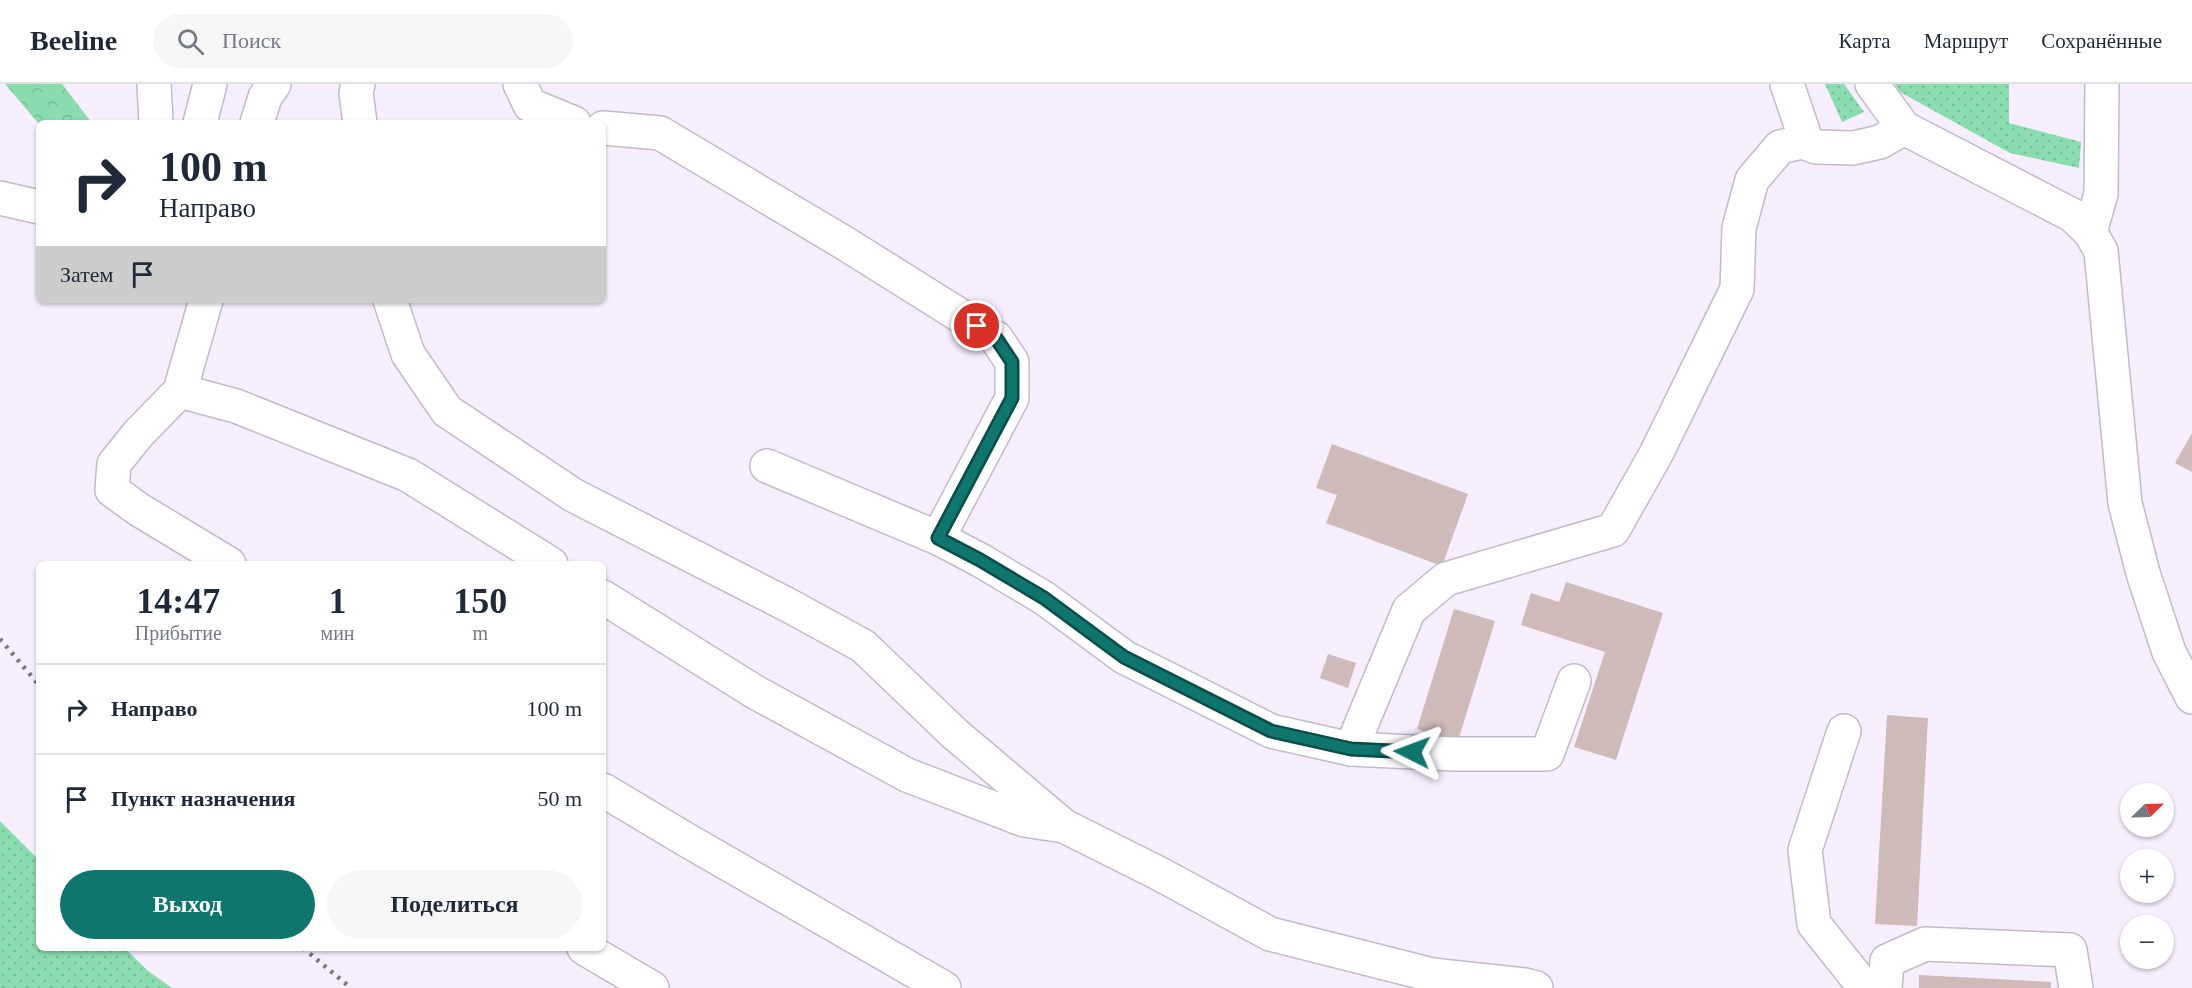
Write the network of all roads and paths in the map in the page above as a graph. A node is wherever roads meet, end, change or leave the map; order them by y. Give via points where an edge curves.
1 (154, 84) edge
2 (210, 84) edge
3 (274, 84) edge
4 (358, 84) edge
5 (520, 84) edge
6 (1787, 84) edge
7 (1872, 84) edge
8 (2102, 84) edge
9 (156, 120) edge
10 (201, 120) edge
11 (258, 120) edge
12 (360, 120) edge
13 (567, 120) edge
14 (606, 128) edge
15 (1904, 128) junction
16 (1803, 142) junction
17 (0, 198) edge
18 (36, 206) edge
19 (2090, 232) junction
20 (205, 303) edge
21 (391, 303) edge
22 (180, 392) junction
23 (767, 466) dead end
24 (938, 538) junction
25 (224, 561) edge
26 (546, 561) edge
27 (606, 599) edge
28 (2181, 649) edge
29 (1574, 681) dead end
30 (2192, 697) edge
31 (1844, 731) dead end
32 (1351, 749) junction
33 (606, 792) edge
34 (1064, 826) junction
35 (589, 951) edge
36 (652, 988) edge
37 (944, 988) edge
38 (1536, 988) edge
39 (1865, 988) edge
40 (1885, 988) edge
41 (2076, 988) edge

1 - 9 street
2 - 10 street
3 - 11 street
4 - 12 street
5 - 13 street via 531,105
6 - 16 street via 1804,134
7 - 15 street
8 - 19 street via 2101,194
14 - 24 street via 660,133 996,338 1012,362 1012,398
15 - 16 street via 1880,142 1853,148 1816,147
15 - 19 street via 2072,215
16 - 32 street via 1780,147 1752,180 1739,228 1737,289 1656,454 1613,530 1446,579 1408,610
17 - 18 street
19 - 28 street via 2101,251 2125,503 2143,573
20 - 22 street
21 - 34 street via 408,354 447,411 573,495 863,646 955,734
22 - 25 street via 114,464 112,490
22 - 26 street via 236,406 408,475
23 - 24 street
24 - 32 street via 1044,598 1124,657 1271,731
27 - 34 street via 754,692 907,775 1024,820
28 - 30 street
29 - 32 street via 1547,754
31 - 39 street via 1805,850 1814,924
33 - 37 street
34 - 38 street via 1270,934 1432,975
35 - 36 street
40 - 41 street via 1887,961 1925,944 2070,950

